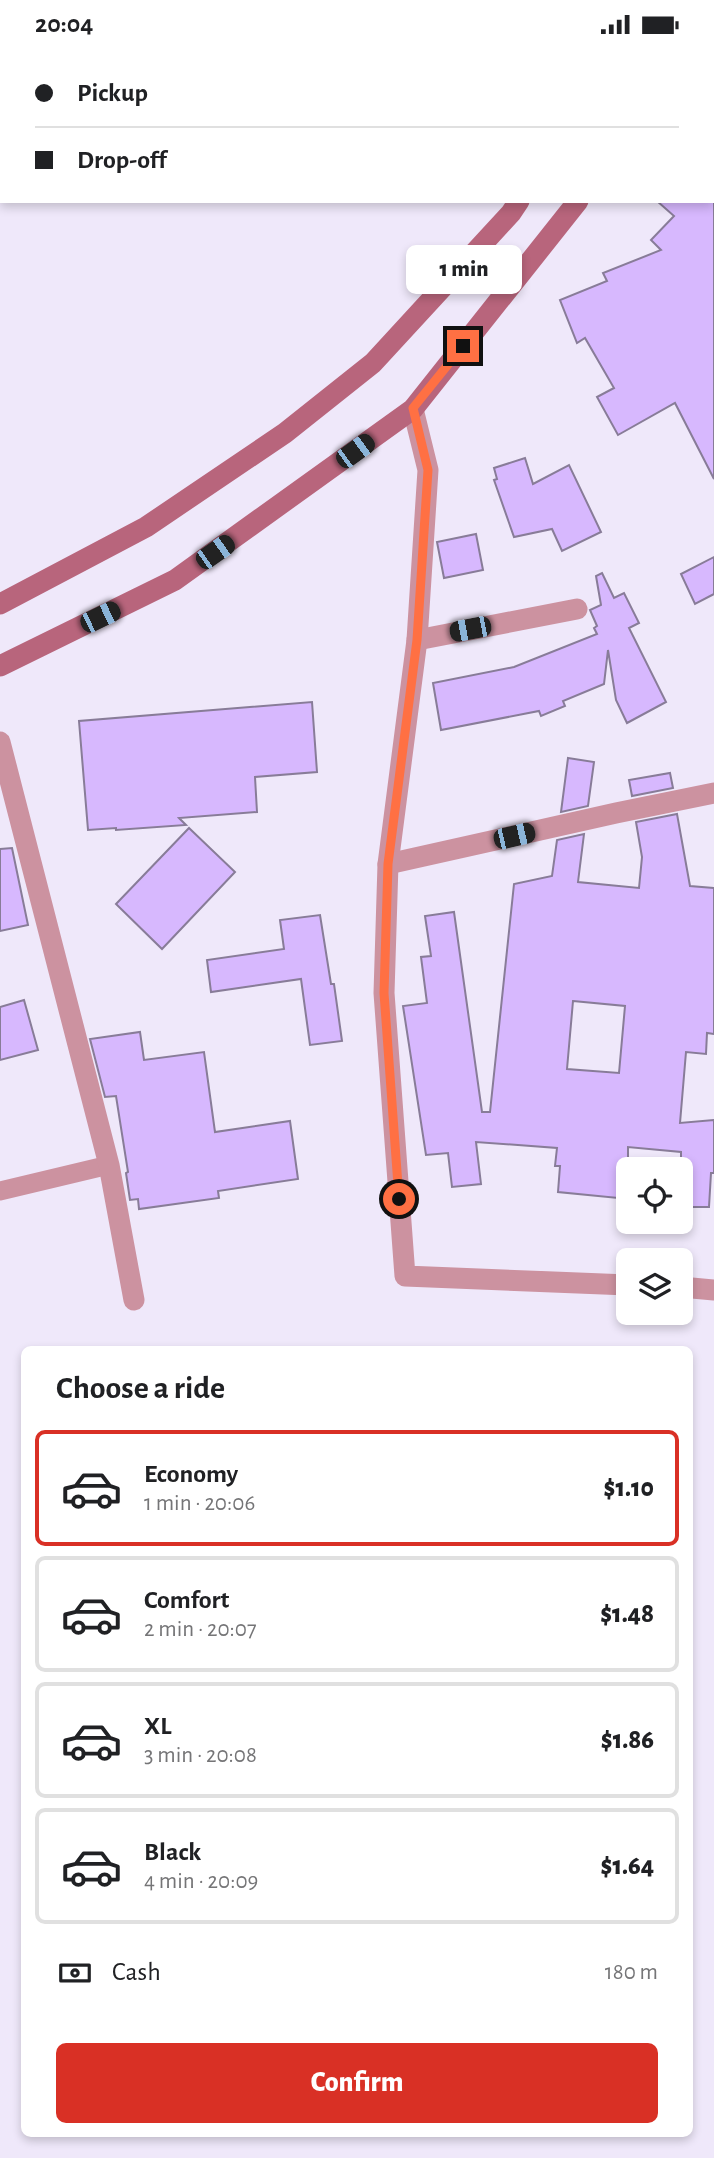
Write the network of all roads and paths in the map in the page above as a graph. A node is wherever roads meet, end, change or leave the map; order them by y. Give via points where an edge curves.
1 (518, 203) edge
2 (576, 203) edge
3 (413, 408) junction
4 (0, 604) edge
5 (577, 609) dead end
6 (417, 640) junction
7 (0, 666) edge
8 (0, 742) edge
9 (714, 793) edge
10 (388, 864) junction
11 (109, 1165) junction
12 (0, 1191) edge
13 (616, 1285) edge
14 (693, 1288) edge
15 (714, 1290) edge
16 (134, 1300) dead end

1 - 4 main road via 373,363 285,433 146,527
2 - 3 main road
3 - 6 street via 428,470
3 - 7 main road via 175,580
5 - 6 street
6 - 10 street
8 - 11 street
9 - 10 street
10 - 13 street via 384,993 405,1276
11 - 12 lane
11 - 16 street
14 - 15 street

